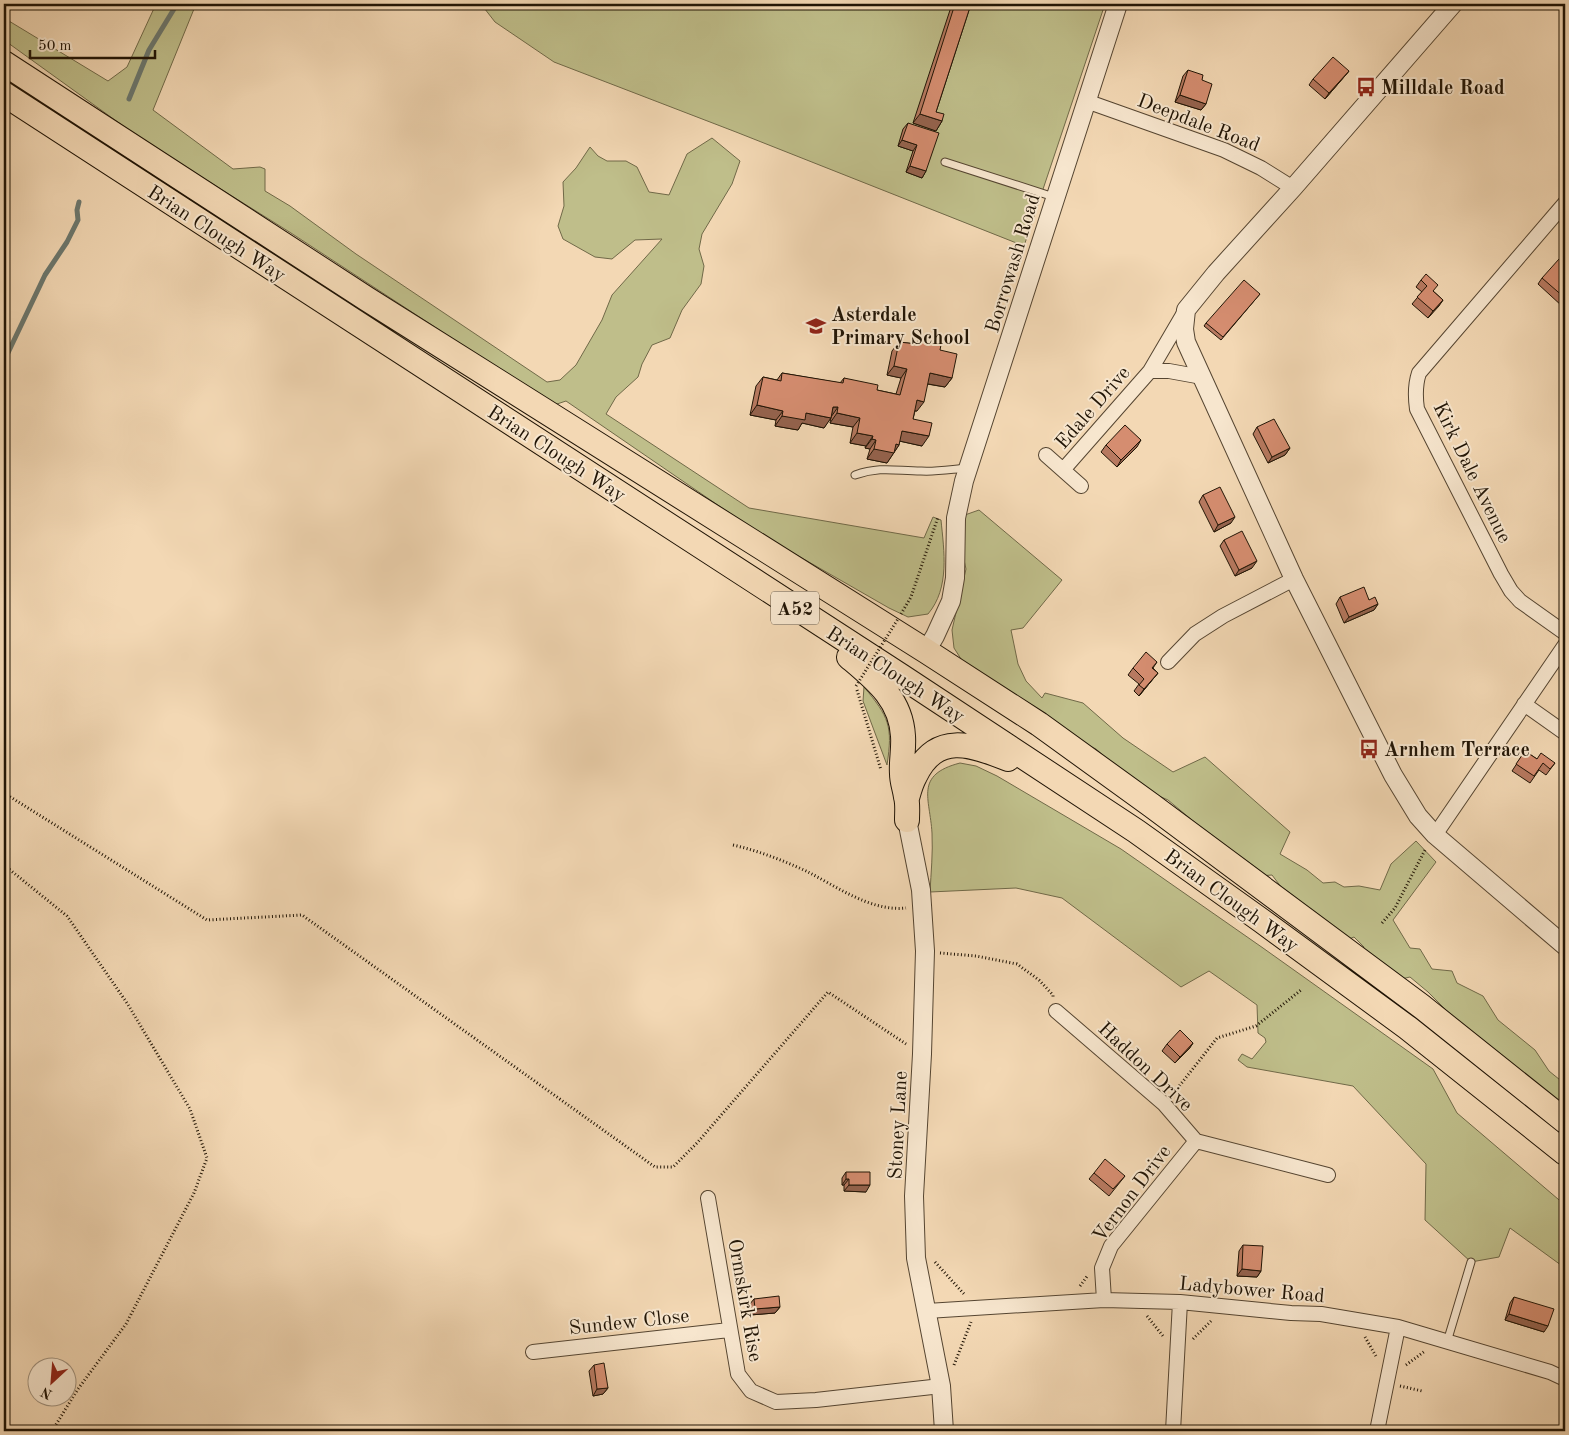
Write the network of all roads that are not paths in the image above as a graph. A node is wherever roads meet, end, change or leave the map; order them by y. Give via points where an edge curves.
1 (1118, 4) edge
2 (1453, 4) edge
3 (4, 63) edge
4 (4, 94) edge
5 (1086, 101) junction
6 (945, 162) dead end
7 (1293, 188) junction
8 (1054, 198) junction
9 (1565, 203) edge
10 (1186, 310) junction
11 (1150, 371) junction
12 (1202, 377) junction
13 (1046, 455) dead end
14 (969, 468) junction
15 (1064, 470) junction
16 (855, 475) dead end
17 (1081, 486) dead end
18 (726, 564) junction
19 (1294, 580) junction
20 (1565, 632) edge
21 (1565, 645) edge
22 (926, 651) junction
23 (1168, 662) dead end
24 (1524, 704) junction
25 (1565, 733) edge
26 (1060, 781) junction
27 (907, 809) junction
28 (1435, 835) junction
29 (1565, 946) edge
30 (1056, 1011) road end
31 (1565, 1121) edge
32 (1196, 1141) junction
33 (1565, 1153) edge
34 (1328, 1175) dead end
35 (708, 1198) dead end
36 (1471, 1262) dead end
37 (1104, 1300) junction
38 (1180, 1302) junction
39 (927, 1311) junction
40 (1398, 1327) junction
41 (730, 1330) junction
42 (1447, 1342) junction
43 (533, 1352) dead end
44 (1565, 1378) edge
45 (941, 1386) junction
46 (944, 1431) edge
47 (1173, 1431) edge
48 (1378, 1431) edge

1 - 5 street, Borrowash Road
2 - 7 street
3 - 22 highway, Brian Clough Way / A52 via 375,304
4 - 18 highway, Brian Clough Way / A52
5 - 7 street, Deepdale Road via 1224,150
5 - 8 street, Borrowash Road
6 - 8 lane
7 - 10 street via 1216,272
8 - 14 street, Borrowash Road
9 - 20 street, Kirk Dale Avenue via 1419,373 1415,384 1417,408 1511,591 1520,601
10 - 11 street, Edale Drive
10 - 12 street via 1186,342
11 - 12 street, Edale Drive via 1169,370
11 - 15 street, Edale Drive
12 - 19 street
13 - 15 street, Edale Drive
14 - 16 lane via 922,472 870,470
14 - 22 street, Borrowash Road via 956,518 955,578 951,601
15 - 17 street, Edale Drive
18 - 26 highway, Brian Clough Way / A52
18 - 27 highway via 838,648 888,693 902,723 902,775
19 - 23 street via 1195,634
19 - 28 street via 1393,775 1418,816
21 - 24 street
22 - 31 highway, Brian Clough Way / A52 via 1039,724 1159,810 1421,1006
24 - 25 street
24 - 28 street
26 - 27 highway via 987,750 964,744 951,745 936,750 925,760 915,776
26 - 33 highway, Brian Clough Way / A52 via 1200,876 1408,1028
27 - 39 street, Stoney Lane via 921,890 925,951 914,1196 916,1258
28 - 29 street
30 - 32 street, Haddon Drive via 1164,1104
32 - 34 street, Haddon Drive
32 - 37 street, Vernon Drive via 1111,1246 1102,1268
35 - 41 street, Ormskirk Rise
36 - 42 lane
37 - 38 street, Ladybower Road
37 - 39 street, Ladybower Road
38 - 40 street, Ladybower Road via 1321,1314
38 - 47 street
39 - 45 street, Stoney Lane
40 - 42 street, Ladybower Road
40 - 48 street
41 - 43 street, Sundew Close
41 - 45 street, Ormskirk Rise via 738,1374 751,1391 776,1402
42 - 44 street, Ladybower Road
45 - 46 street, Stoney Lane

